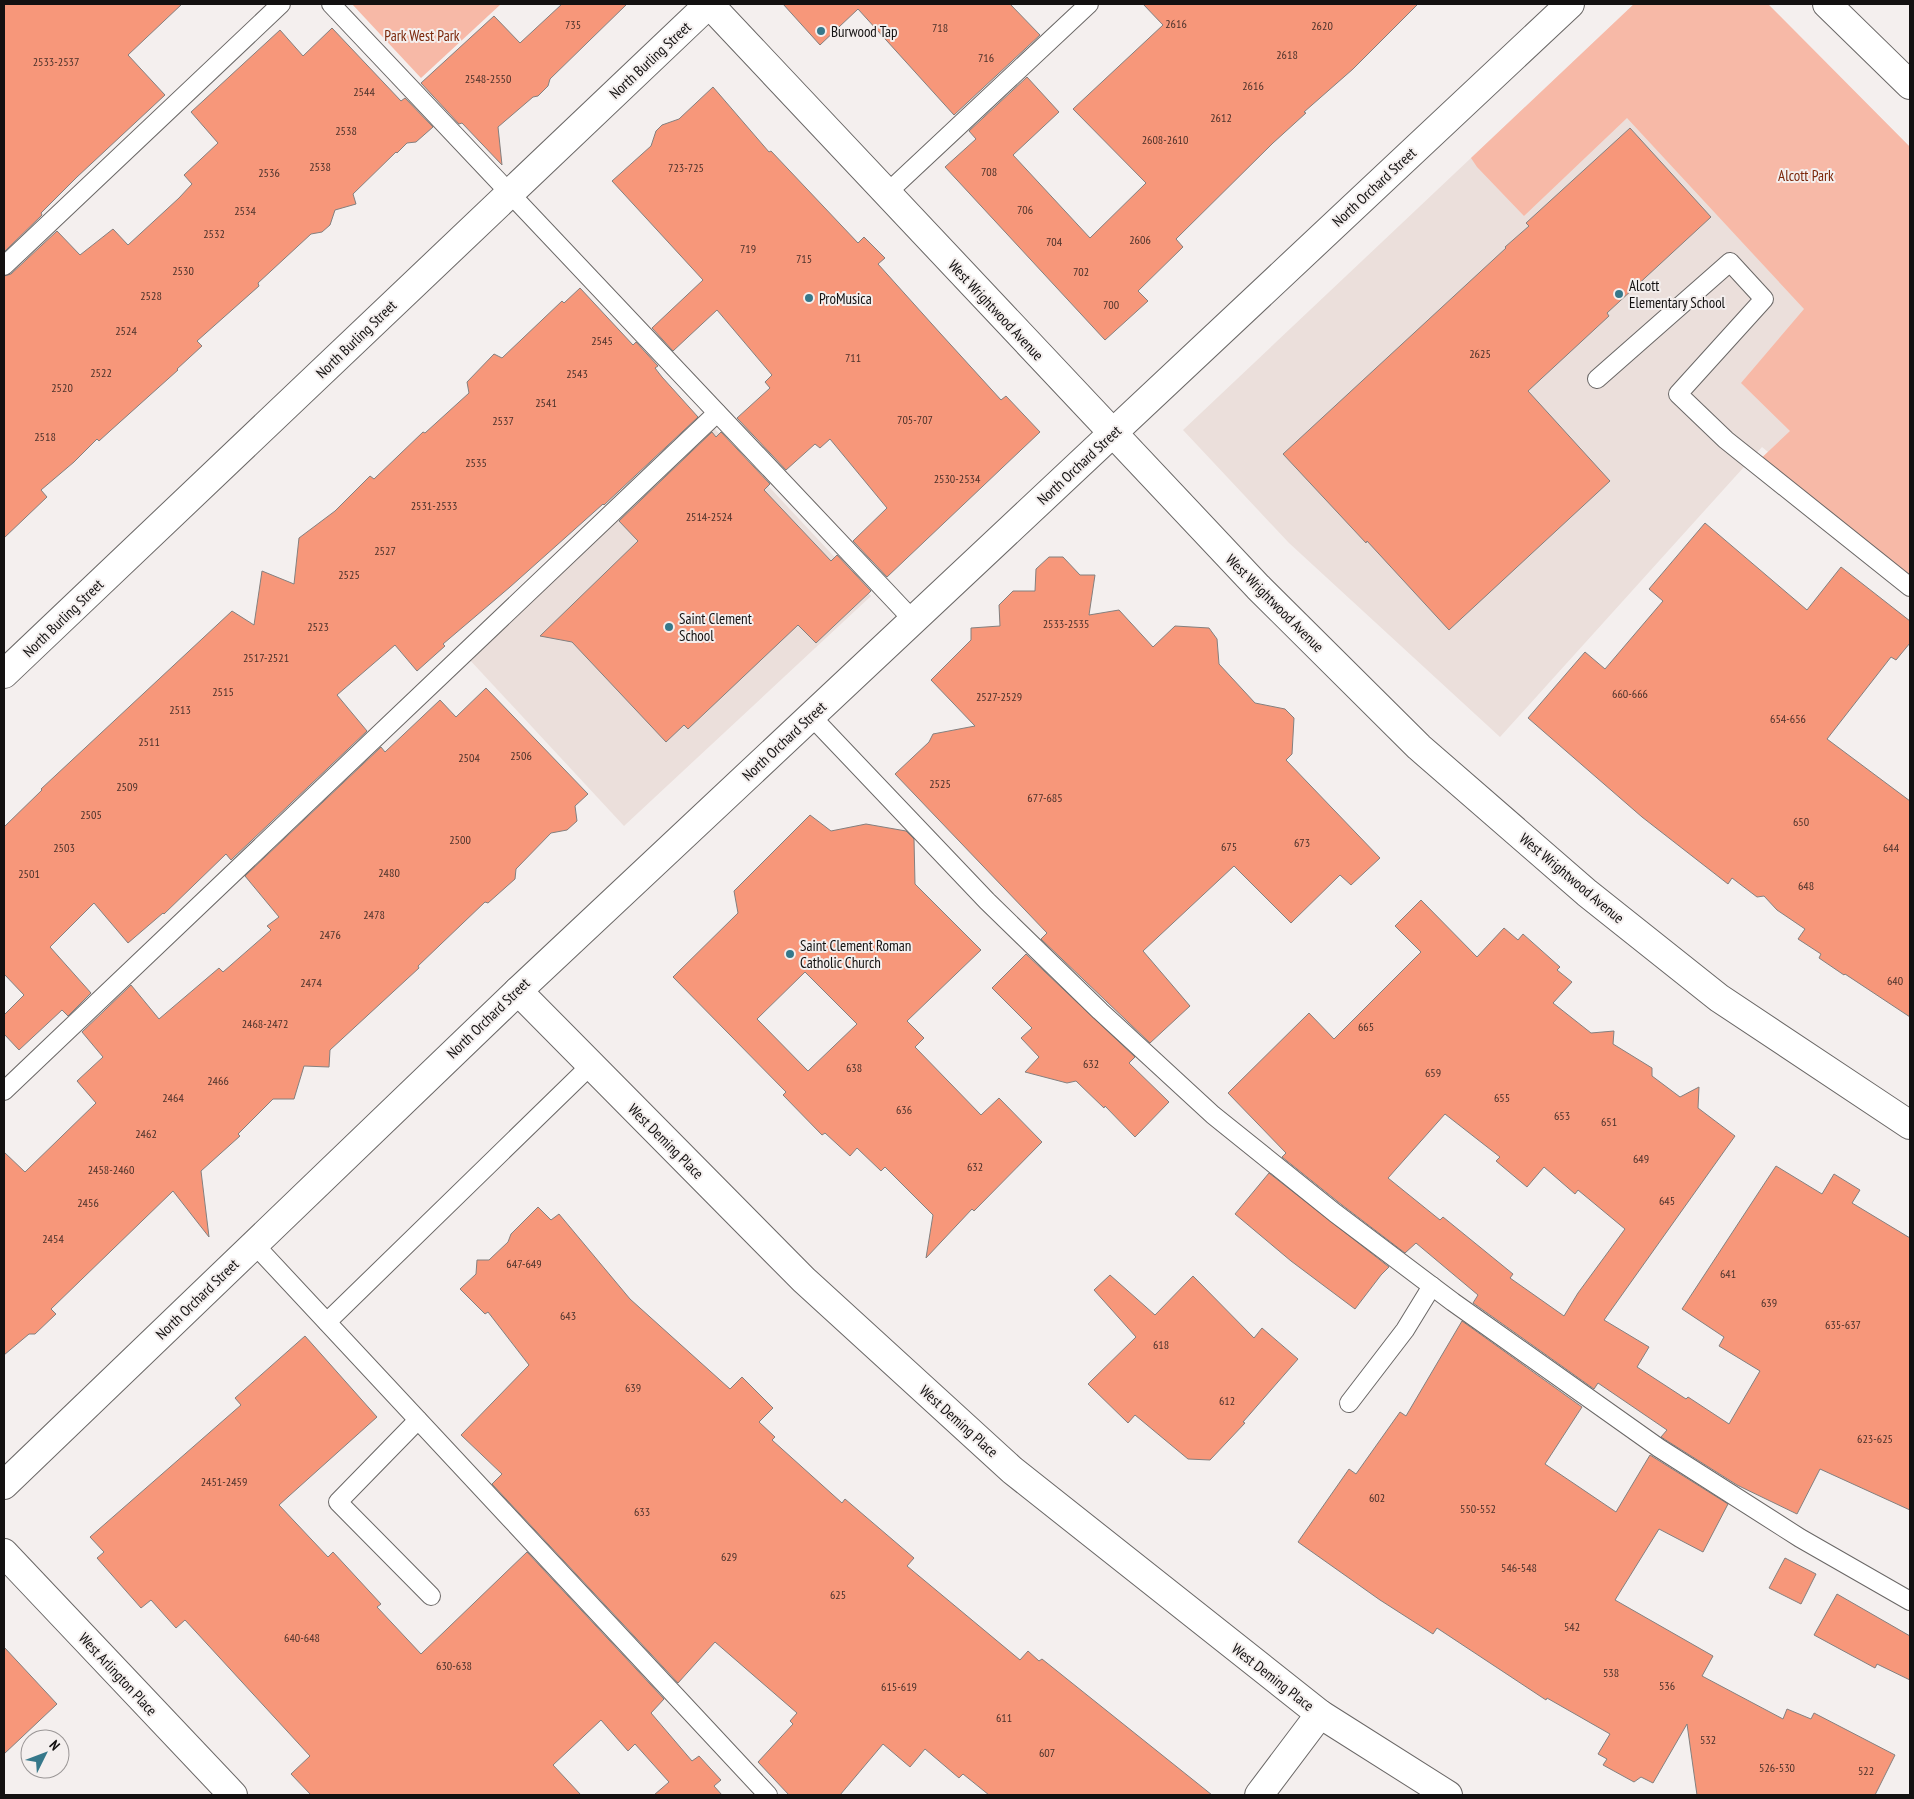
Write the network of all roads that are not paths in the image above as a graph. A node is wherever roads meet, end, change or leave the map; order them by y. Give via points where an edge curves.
1 (281, 4) edge
2 (331, 4) edge
3 (709, 4) edge
4 (1089, 4) edge
5 (1570, 4) edge
6 (1827, 4) edge
7 (1910, 85) edge
8 (509, 193) junction
9 (887, 193) junction
10 (4, 266) edge
11 (1597, 379) dead end
12 (717, 413) junction
13 (1113, 433) junction
14 (1910, 587) edge
15 (913, 620) junction
16 (4, 674) edge
17 (811, 716) junction
18 (518, 990) junction
19 (591, 1065) junction
20 (4, 1091) edge
21 (1910, 1125) edge
22 (254, 1244) junction
23 (1432, 1286) junction
24 (327, 1322) junction
25 (1349, 1403) dead end
26 (418, 1420) junction
27 (4, 1485) edge
28 (4, 1553) edge
29 (431, 1596) dead end
30 (1910, 1601) edge
31 (1320, 1714) junction
32 (233, 1795) edge
33 (768, 1795) edge
34 (1259, 1795) edge
35 (1448, 1795) edge

1 - 10 lane
2 - 8 lane
3 - 8 street, North Burling Street
3 - 9 street, West Wrightwood Avenue
4 - 9 lane
5 - 13 street, North Orchard Street
6 - 7 street
8 - 12 lane
8 - 16 street, North Burling Street
9 - 13 street, West Wrightwood Avenue
11 - 14 lane via 1730,262 1764,299 1678,394 1726,440
12 - 15 lane
12 - 20 lane
13 - 15 street, North Orchard Street
13 - 21 street, West Wrightwood Avenue via 1265,594 1419,747 1587,893 1719,998
15 - 17 street, North Orchard Street
17 - 18 street, North Orchard Street
17 - 23 lane via 987,901 1213,1115 1334,1213
18 - 19 street, West Deming Place
18 - 22 street, North Orchard Street
19 - 24 lane
19 - 31 street, West Deming Place via 804,1280 1012,1470
22 - 24 lane
22 - 27 street, North Orchard Street
23 - 25 lane via 1404,1330
23 - 30 lane via 1659,1448 1800,1538
24 - 26 lane
26 - 29 lane via 338,1502
26 - 33 lane
28 - 32 street, West Arlington Place
31 - 34 street
31 - 35 street, West Deming Place

